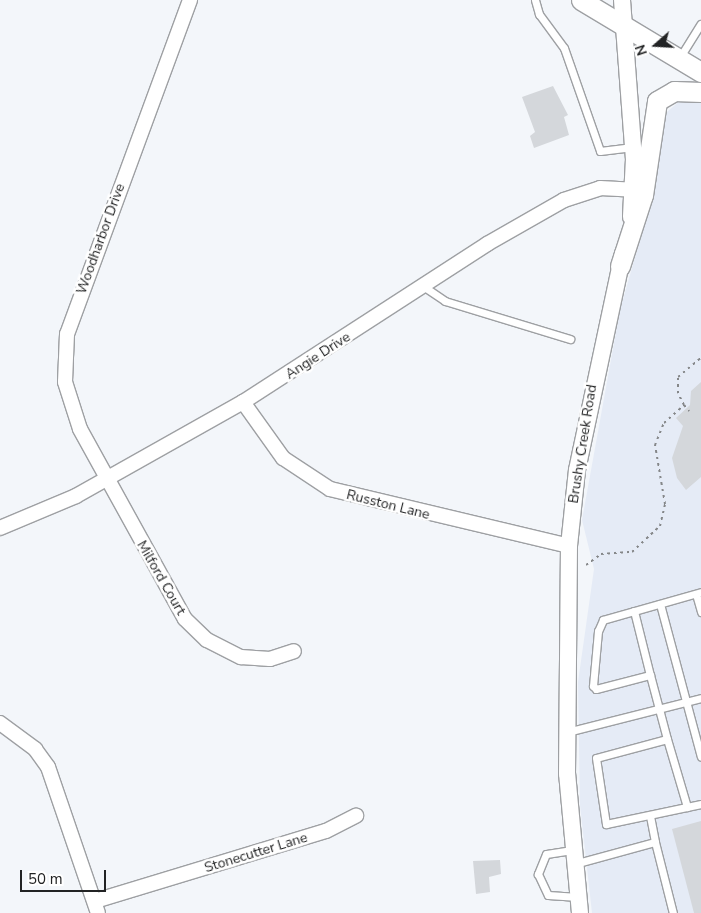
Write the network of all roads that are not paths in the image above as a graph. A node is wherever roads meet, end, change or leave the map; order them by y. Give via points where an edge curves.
1 (190, 0) edge
2 (535, 0) edge
3 (581, 0) edge
4 (622, 0) edge
5 (701, 24) edge
6 (622, 28) junction
7 (698, 33) edge
8 (679, 60) junction
9 (701, 72) edge
10 (701, 92) edge
11 (634, 146) junction
12 (633, 190) junction
13 (620, 266) junction
14 (423, 286) junction
15 (570, 339) dead end
16 (243, 402) junction
17 (106, 480) junction
18 (0, 528) edge
19 (570, 546) junction
20 (699, 593) edge
21 (660, 604) junction
22 (634, 611) junction
23 (701, 612) edge
24 (294, 651) dead end
25 (650, 676) junction
26 (701, 698) edge
27 (686, 701) junction
28 (658, 707) junction
29 (0, 723) edge
30 (566, 732) junction
31 (667, 739) junction
32 (701, 757) edge
33 (701, 804) edge
34 (687, 807) junction
35 (356, 816) dead end
36 (650, 816) junction
37 (655, 842) junction
38 (573, 857) junction
39 (579, 905) edge
40 (96, 907) edge
41 (673, 913) edge

1 - 17 street, Woodharbor Drive via 65,342 63,366 68,398
2 - 11 lane via 539,14 564,48 600,151
3 - 6 main road
4 - 6 street, Brushy Creek Road
5 - 7 lane
6 - 8 main road
6 - 11 street, Brushy Creek Road
7 - 8 lane
8 - 9 main road
10 - 13 main road via 674,91 657,101 643,195
11 - 12 street, Brushy Creek Road
12 - 13 street, Brushy Creek Road
12 - 14 street, Angie Drive via 600,188 564,200
13 - 19 street, Brushy Creek Road via 577,470
14 - 15 lane via 445,301
14 - 16 street, Angie Drive
16 - 17 street, Angie Drive
16 - 19 street, Russton Lane via 283,458 330,489
17 - 18 street, Angie Drive via 44,512
17 - 24 street, Milford Court via 180,614 196,632 241,658 270,659
19 - 30 street, Brushy Creek Road
20 - 21 lane
20 - 23 lane
21 - 22 lane
21 - 27 lane
22 - 25 lane
22 - 25 lane via 603,620 598,631 593,686 596,689
25 - 28 lane
26 - 27 lane
27 - 28 lane
27 - 32 lane
28 - 30 lane
28 - 31 lane
29 - 40 street via 35,749 48,767
30 - 38 street, Brushy Creek Road
31 - 34 lane
31 - 36 lane via 596,758 606,824
33 - 34 lane
34 - 36 lane
35 - 40 street, Stonecutter Lane via 326,831
36 - 37 lane
37 - 38 lane
37 - 41 lane
38 - 39 street, Brushy Creek Road
38 - 39 lane via 546,854 538,874 548,895

